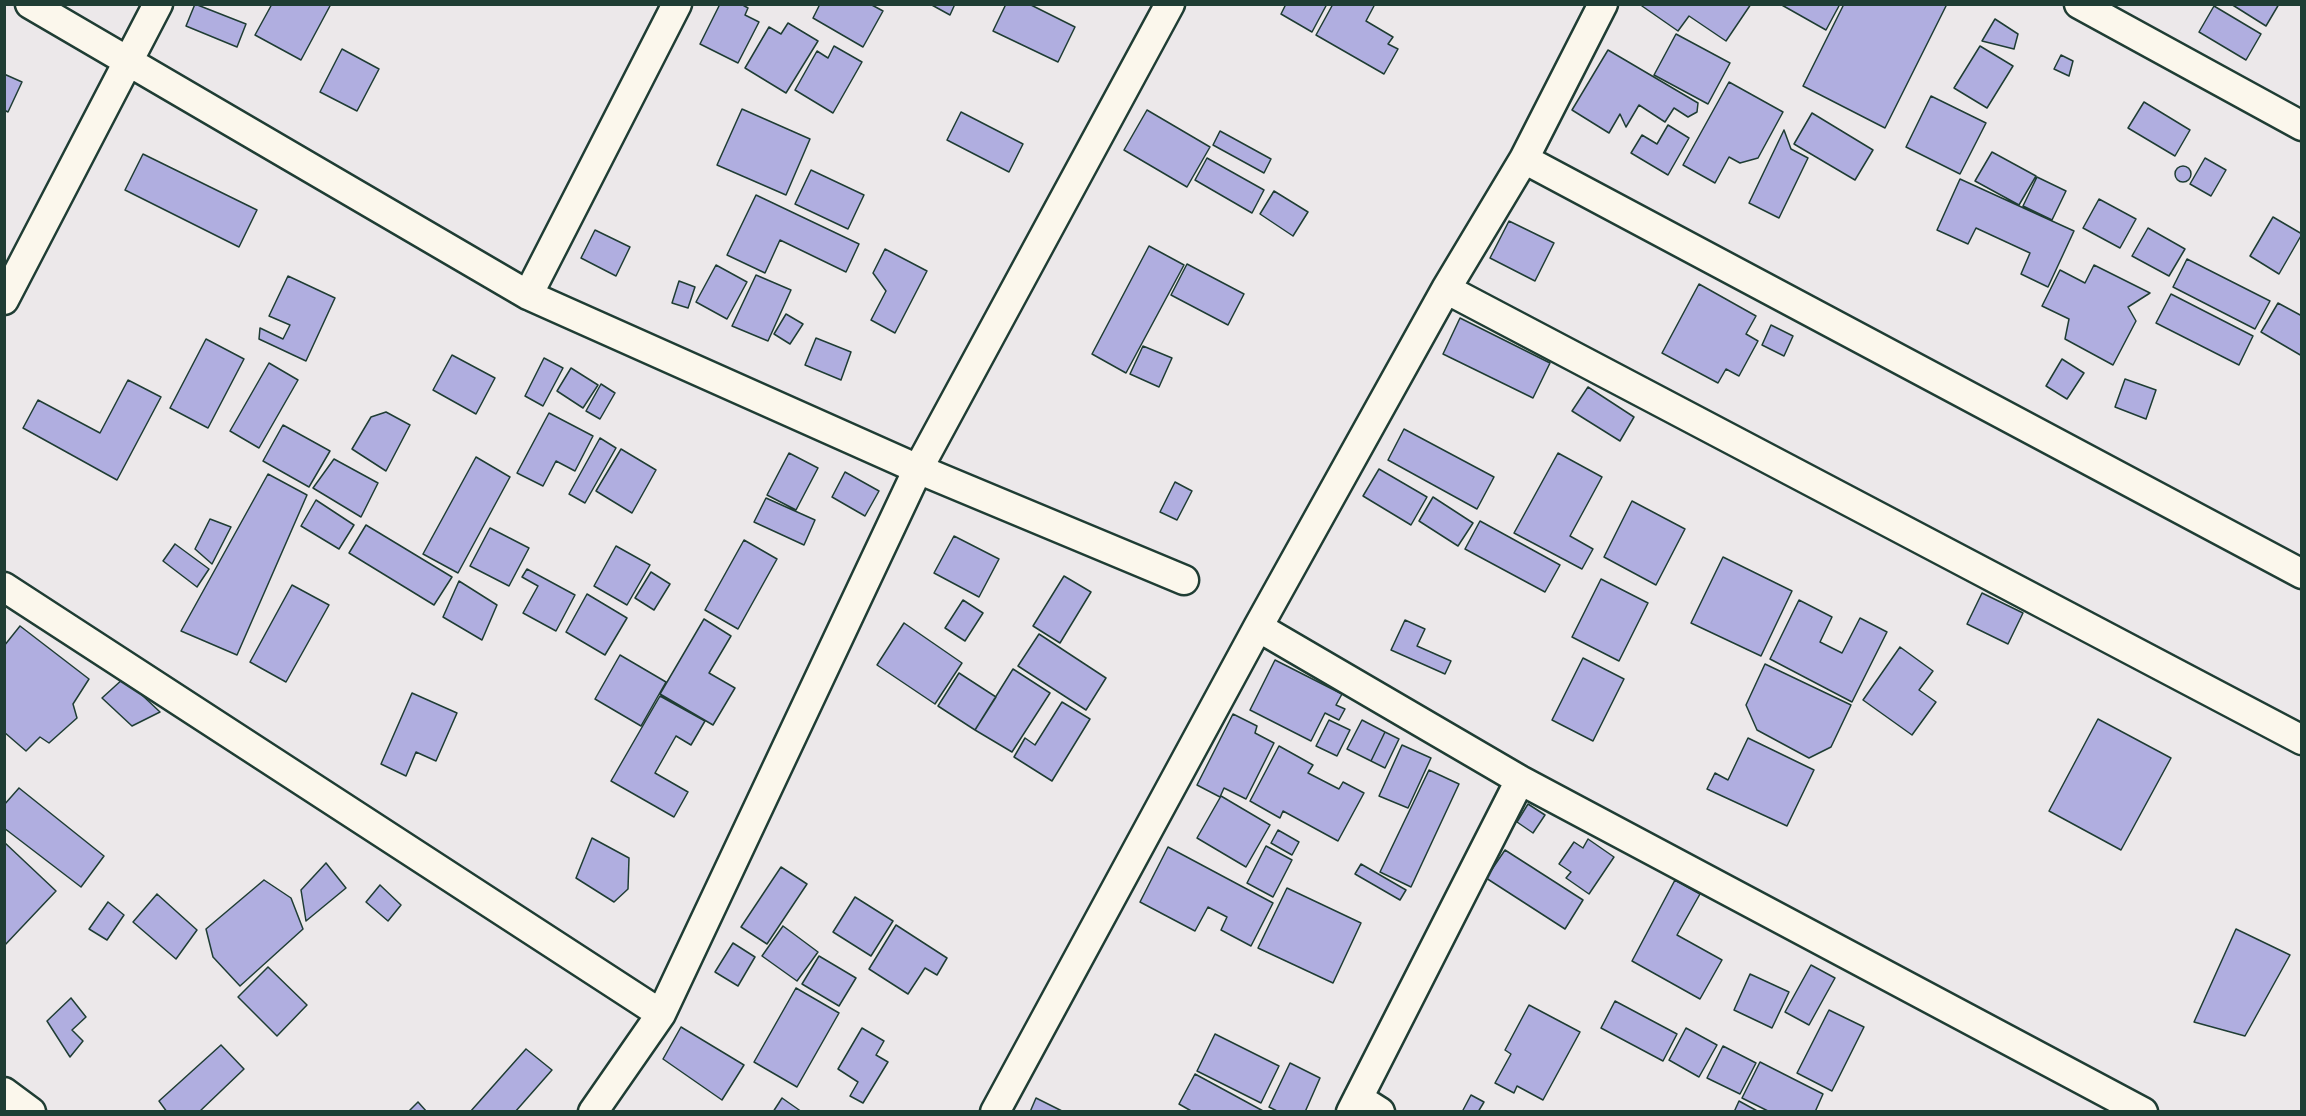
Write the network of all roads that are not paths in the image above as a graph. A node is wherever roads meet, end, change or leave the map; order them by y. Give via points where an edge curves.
1 (30, 4) edge
2 (158, 4) edge
3 (677, 4) edge
4 (1170, 4) edge
5 (1603, 4) edge
6 (2079, 4) edge
7 (129, 63) junction
8 (2301, 126) edge
9 (1524, 159) junction
10 (1446, 289) junction
11 (528, 295) junction
12 (4, 300) edge
13 (918, 469) junction
14 (2301, 574) edge
15 (1184, 580) dead end
16 (4, 587) edge
17 (1258, 627) junction
18 (2301, 740) edge
19 (1520, 780) junction
20 (661, 1014) junction
21 (4, 1092) edge
22 (1363, 1107) edge
23 (31, 1112) edge
24 (593, 1112) edge
25 (995, 1112) edge
26 (2144, 1112) edge

1 - 7 street
2 - 7 street
3 - 11 street
4 - 13 street
5 - 9 street
6 - 8 street
7 - 11 street
7 - 12 street
9 - 10 street
9 - 14 street
10 - 17 street
10 - 18 street
11 - 13 street
13 - 15 street
13 - 20 street
16 - 20 street
17 - 19 street
17 - 25 street
19 - 22 street
19 - 26 street
20 - 24 street
21 - 23 street

